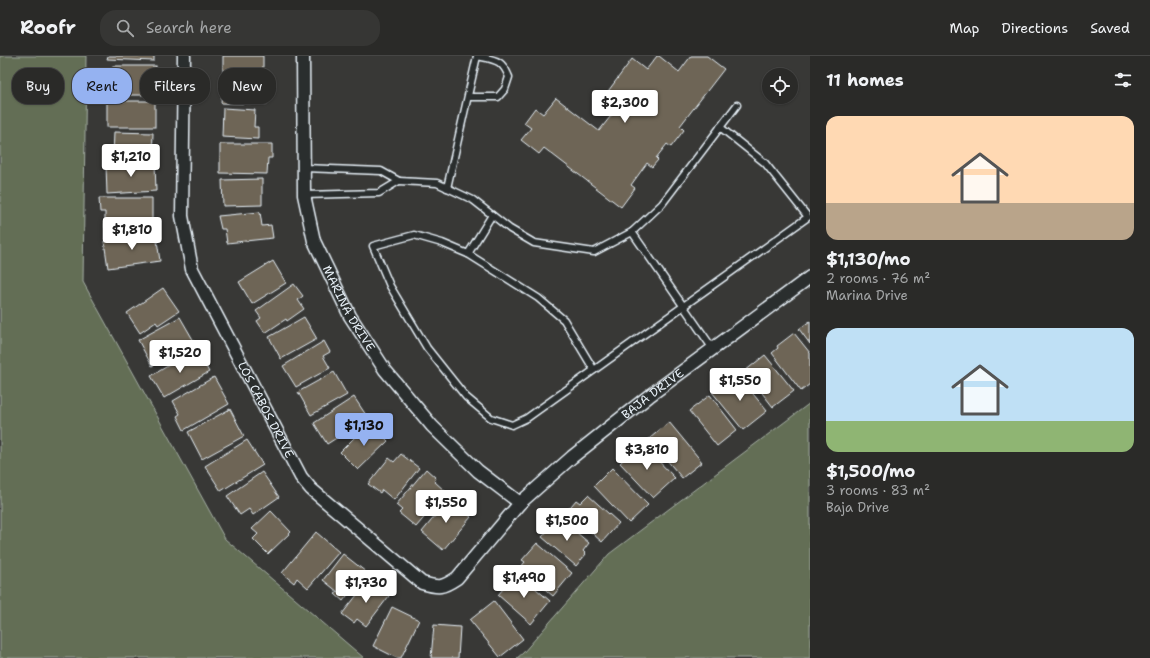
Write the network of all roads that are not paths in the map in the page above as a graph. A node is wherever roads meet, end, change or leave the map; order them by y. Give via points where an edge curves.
1 (184, 56) edge
2 (303, 56) edge
3 (468, 97) junction
4 (736, 105) dead end
5 (720, 127) junction
6 (304, 168) junction
7 (399, 181) junction
8 (447, 188) junction
9 (304, 195) junction
10 (492, 215) junction
11 (632, 232) junction
12 (468, 254) junction
13 (810, 277) edge
14 (684, 306) junction
15 (713, 349) junction
16 (594, 370) junction
17 (520, 503) junction

1 - 17 street, LOS CABOS DRIVE via 182,216 192,269 301,477 311,489 422,583 435,587 444,586 457,578
2 - 6 street, MARINA DRIVE
3 - 3 lane via 477,56 498,61 505,67 509,77 505,89 498,97
3 - 8 lane
4 - 5 lane
5 - 11 lane via 662,204
5 - 14 lane via 765,163 808,217
6 - 7 lane via 381,171
6 - 9 street, MARINA DRIVE
7 - 8 lane via 437,183
7 - 9 lane via 379,193
8 - 10 lane via 473,200
9 - 17 street, MARINA DRIVE via 314,241 350,316 385,370 432,426 478,471
10 - 11 lane via 534,243 594,252
10 - 12 lane
11 - 14 lane
12 - 16 lane via 538,298 564,320
12 - 16 lane via 414,235 373,246 390,286 427,348 466,397 491,418 512,425 527,418
13 - 15 street, BAJA DRIVE
14 - 15 lane
14 - 16 lane
15 - 17 street, BAJA DRIVE via 649,396

